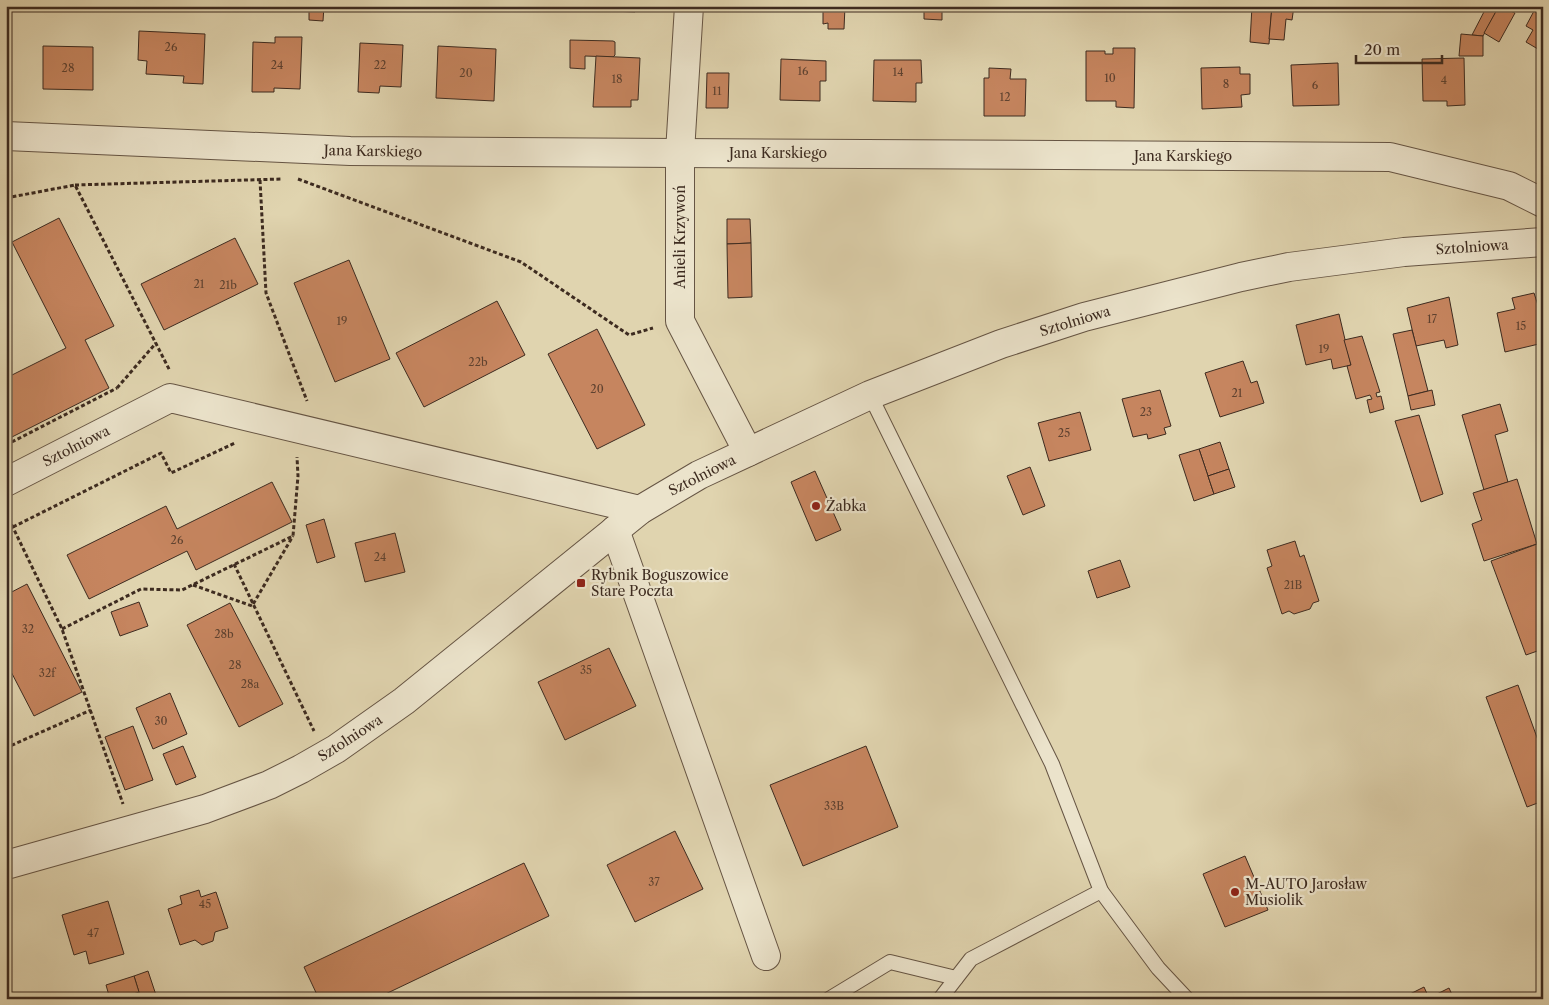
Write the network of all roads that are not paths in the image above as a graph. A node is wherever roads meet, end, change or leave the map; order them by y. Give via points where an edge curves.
1 (690, 6) edge
2 (6, 136) edge
3 (680, 152) junction
4 (1543, 203) edge
5 (1543, 242) edge
6 (870, 395) junction
7 (748, 452) junction
8 (6, 482) edge
9 (640, 510) junction
10 (615, 530) junction
11 (6, 865) edge
12 (1101, 891) junction
13 (766, 956) dead end
14 (956, 978) junction
15 (829, 999) edge
16 (940, 999) edge
17 (1187, 999) edge

1 - 3 street, Anieli Krzywoń
2 - 3 street, Jana Karskiego via 350,151
3 - 4 street, Jana Karskiego via 1390,157 1510,186
3 - 7 street, Anieli Krzywoń via 680,321
5 - 6 street, Sztolniowa via 1404,252 1289,267 1241,277 1084,317 1001,344
6 - 7 street, Sztolniowa
6 - 12 lane via 1052,764
7 - 9 street, Sztolniowa via 699,475
8 - 9 street, Sztolniowa via 170,398
9 - 10 street, Sztolniowa
10 - 11 street, Sztolniowa via 404,700 326,755 269,785 237,797 132,831
10 - 13 street
12 - 14 lane via 971,959
12 - 17 lane via 1158,968
14 - 15 lane via 890,962
14 - 16 lane

